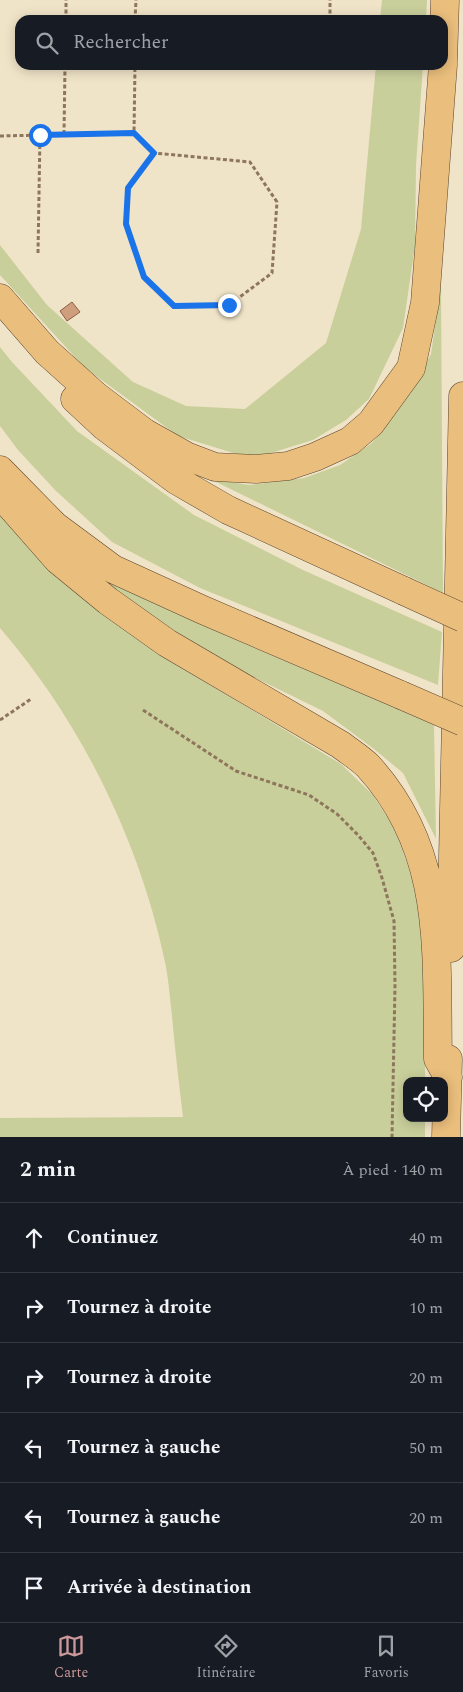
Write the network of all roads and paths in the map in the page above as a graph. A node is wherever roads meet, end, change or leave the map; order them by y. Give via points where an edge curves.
1 (66, 0) edge
2 (136, 0) edge
3 (330, 0) edge
4 (445, 0) edge
5 (66, 15) edge
6 (136, 15) edge
7 (330, 15) edge
8 (445, 15) edge
9 (65, 70) edge
10 (135, 70) edge
11 (442, 70) edge
12 (134, 133) junction
13 (64, 134) junction
14 (40, 135) junction
15 (0, 136) edge
16 (154, 153) junction
17 (38, 253) dead end
18 (0, 298) edge
19 (0, 317) edge
20 (463, 396) edge
21 (0, 470) edge
22 (0, 494) edge
23 (463, 618) edge
24 (31, 699) dead end
25 (143, 710) dead end
26 (0, 720) edge
27 (463, 722) edge
28 (448, 1077) joint
29 (446, 1122) edge
30 (392, 1137) edge
31 (446, 1137) edge

1 - 5 path
2 - 6 path
3 - 7 path
4 - 8 highway
9 - 13 path
10 - 12 path
11 - 18 highway via 425,303 411,368 371,423 350,441 288,466 256,469 214,467 186,456 145,433 96,396 47,352
12 - 13 path
12 - 16 path
13 - 14 path
14 - 15 path
14 - 17 path
16 - 16 path via 128,188 126,224 144,277 174,306 229,305 272,272 277,202 250,162
19 - 23 highway, bridge via 32,358 104,426 176,480 228,510
20 - 28 highway
21 - 27 highway, bridge via 55,526 113,568
22 - 28 highway via 58,560 108,601 167,643 341,745 367,766 383,786 406,819 430,891 436,932 438,1059
24 - 26 path
25 - 30 path via 236,771 309,795 338,814 373,853 394,921
29 - 31 highway

